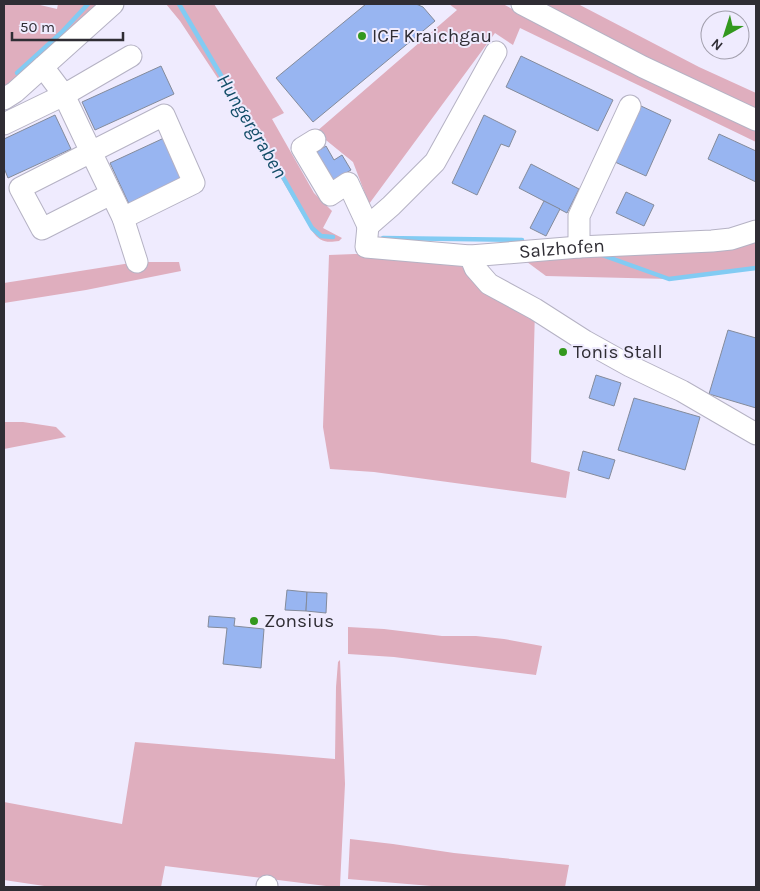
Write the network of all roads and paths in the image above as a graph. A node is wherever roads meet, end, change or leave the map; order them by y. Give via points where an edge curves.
1 (114, 4) edge
2 (522, 4) edge
3 (496, 52) dead end
4 (132, 56) dead end
5 (43, 67) junction
6 (8, 89) edge
7 (64, 95) junction
8 (630, 106) dead end
9 (756, 120) edge
10 (4, 124) edge
11 (315, 140) dead end
12 (91, 152) junction
13 (12, 186) edge
14 (112, 194) junction
15 (122, 218) junction
16 (368, 226) junction
17 (756, 231) edge
18 (579, 247) junction
19 (470, 256) junction
20 (137, 262) dead end
21 (756, 434) edge

1 - 5 street
2 - 9 street via 643,67
3 - 16 street via 435,162
4 - 7 street
5 - 6 street
5 - 7 street
7 - 10 street
7 - 12 street
8 - 18 street via 579,216
11 - 16 street via 302,148 330,194 348,183
12 - 13 street
12 - 14 street
12 - 15 street via 164,115 194,184
13 - 14 street via 42,229
14 - 15 street
15 - 20 street
16 - 19 street, Salzhofen via 366,247
17 - 18 street, Salzhofen via 731,239 712,236
18 - 19 street, Salzhofen
19 - 21 street via 475,268 489,284 535,308 585,342 682,391

